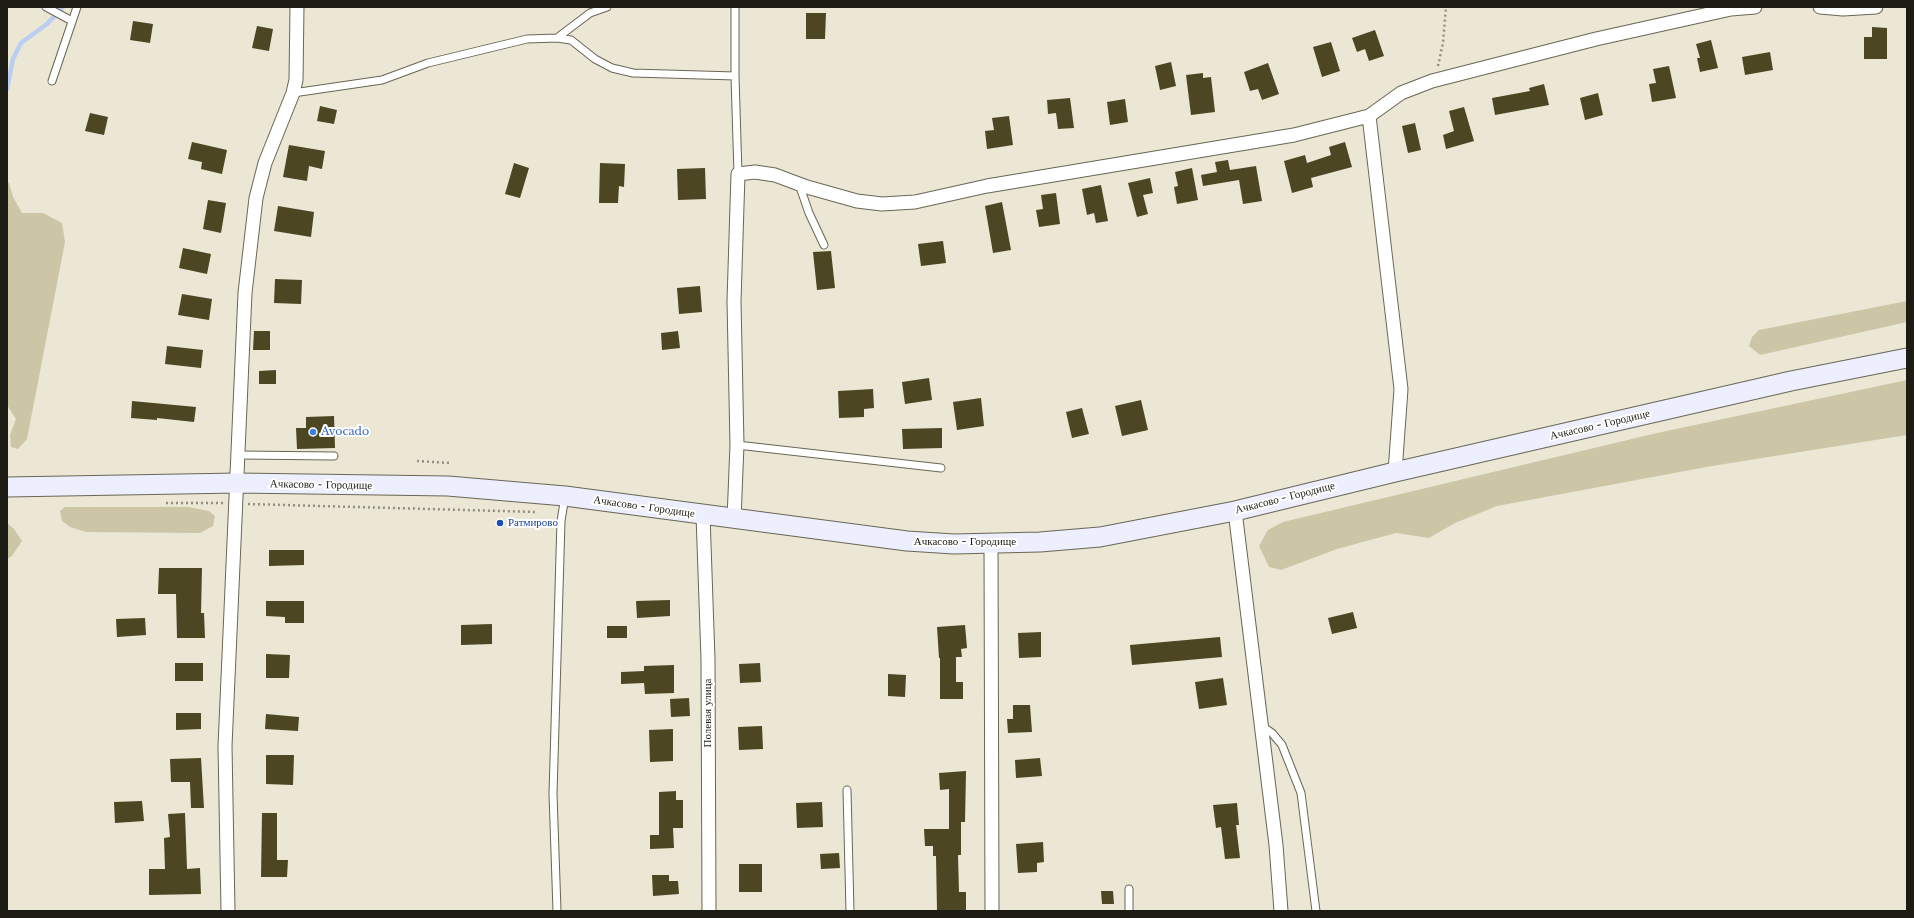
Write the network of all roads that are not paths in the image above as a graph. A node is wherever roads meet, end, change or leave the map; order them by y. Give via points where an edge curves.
1 (46, 7) edge
2 (77, 7) edge
3 (297, 7) edge
4 (607, 7) edge
5 (735, 7) edge
6 (1754, 7) edge
7 (1820, 7) edge
8 (1876, 7) edge
9 (72, 21) junction
10 (557, 38) junction
11 (735, 76) junction
12 (52, 81) dead end
13 (293, 93) junction
14 (1369, 116) junction
15 (738, 174) junction
16 (799, 184) junction
17 (824, 245) dead end
18 (1907, 358) edge
19 (737, 445) junction
20 (239, 455) junction
21 (334, 456) dead end
22 (942, 468) dead end
23 (1395, 472) junction
24 (238, 483) junction
25 (7, 487) edge
26 (564, 505) junction
27 (1235, 511) junction
28 (703, 515) junction
29 (734, 519) junction
30 (991, 543) junction
31 (1262, 726) junction
32 (847, 790) dead end
33 (1129, 888) dead end
34 (228, 911) edge
35 (557, 911) edge
36 (710, 911) edge
37 (850, 911) edge
38 (992, 911) edge
39 (1129, 911) edge
40 (1281, 911) edge
41 (1316, 911) edge

1 - 9 lane
2 - 9 lane
3 - 13 street via 296,80
4 - 10 lane via 590,13
5 - 11 lane
6 - 14 street via 1731,9 1596,39 1432,81 1401,92
7 - 8 street
9 - 12 lane
10 - 11 lane via 571,40 594,59 612,68 633,73
10 - 13 lane via 527,39 479,50 428,63 382,80
11 - 15 lane
13 - 20 street via 265,163 256,198 245,293
14 - 16 street via 1294,135 987,186 915,202 882,204 857,201
14 - 23 street via 1401,389
15 - 16 street via 755,172 775,175
15 - 19 street via 734,301
16 - 17 lane
18 - 23 street, Ачкасово - Городище via 1791,380
19 - 22 lane
19 - 29 street
20 - 21 lane
20 - 24 street
23 - 27 street, Ачкасово - Городище
24 - 25 street, Ачкасово - Городище
24 - 26 street, Ачкасово - Городище via 448,486
24 - 34 street via 225,746
26 - 28 street, Ачкасово - Городище
26 - 35 lane via 553,794
27 - 30 street, Ачкасово - Городище via 1100,537
27 - 31 street
28 - 29 street, Ачкасово - Городище
28 - 36 street, Полевая улица via 708,659
29 - 30 street, Ачкасово - Городище via 907,542
30 - 38 street
31 - 40 street
31 - 41 lane via 1282,745 1301,793
32 - 37 lane
33 - 39 lane

